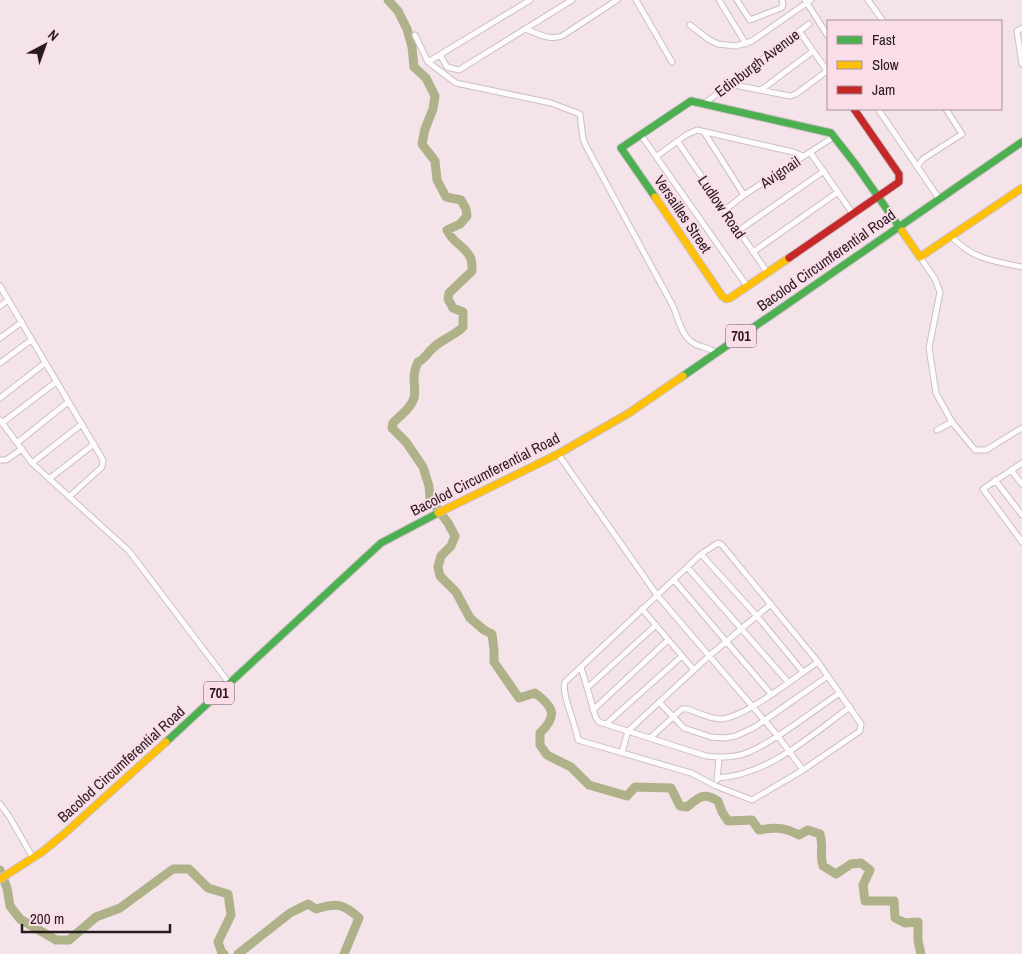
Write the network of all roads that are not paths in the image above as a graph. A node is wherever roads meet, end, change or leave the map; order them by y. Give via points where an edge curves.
1 (530, 0) edge
2 (572, 0) edge
3 (602, 0) edge
4 (617, 0) edge
5 (636, 0) edge
6 (719, 0) edge
7 (737, 0) edge
8 (782, 0) edge
9 (868, 0) edge
10 (808, 1) edge
11 (606, 6) junction
12 (882, 20) edge
13 (810, 24) dead end
14 (690, 25) dead end
15 (1021, 27) edge
16 (526, 29) junction
17 (799, 31) junction
18 (827, 34) edge
19 (415, 35) dead end
20 (746, 44) junction
21 (813, 51) junction
22 (440, 55) junction
23 (428, 62) junction
24 (672, 62) dead end
25 (1022, 64) edge
26 (446, 67) junction
27 (827, 71) edge
28 (441, 72) junction
29 (827, 73) edge
30 (729, 84) junction
31 (761, 90) junction
32 (706, 103) junction
33 (855, 110) edge
34 (879, 110) edge
35 (947, 110) edge
36 (704, 132) junction
37 (641, 135) junction
38 (835, 136) junction
39 (678, 142) junction
40 (1022, 142) edge
41 (810, 152) junction
42 (657, 156) junction
43 (803, 156) junction
44 (917, 167) junction
45 (824, 171) junction
46 (1022, 188) edge
47 (838, 192) junction
48 (744, 195) junction
49 (878, 197) junction
50 (940, 200) junction
51 (725, 210) junction
52 (853, 214) junction
53 (899, 227) junction
54 (738, 231) junction
55 (951, 236) junction
56 (753, 252) junction
57 (920, 257) junction
58 (1022, 266) edge
59 (767, 272) junction
60 (0, 286) edge
61 (747, 286) junction
62 (8, 300) junction
63 (0, 306) edge
64 (22, 322) junction
65 (0, 338) edge
66 (31, 340) junction
67 (717, 353) junction
68 (0, 363) edge
69 (45, 363) junction
70 (56, 382) junction
71 (0, 398) edge
72 (68, 402) junction
73 (1, 422) edge
74 (952, 422) junction
75 (82, 424) junction
76 (1022, 428) edge
77 (938, 430) dead end
78 (17, 443) junction
79 (94, 444) junction
80 (22, 449) junction
81 (558, 454) junction
82 (0, 460) edge
83 (32, 463) junction
84 (1022, 463) edge
85 (1011, 470) junction
86 (49, 479) junction
87 (995, 480) junction
88 (1022, 484) edge
89 (69, 497) junction
90 (1022, 514) edge
91 (1022, 542) edge
92 (701, 554) junction
93 (688, 568) junction
94 (674, 580) junction
95 (658, 595) junction
96 (771, 604) junction
97 (642, 609) junction
98 (757, 616) junction
99 (656, 625) junction
100 (742, 629) junction
101 (668, 640) junction
102 (727, 642) junction
103 (682, 656) junction
104 (710, 656) junction
105 (818, 662) junction
106 (581, 667) junction
107 (694, 670) junction
108 (803, 672) junction
109 (828, 676) junction
110 (788, 682) junction
111 (229, 683) junction
112 (587, 688) junction
113 (840, 693) junction
114 (771, 694) junction
115 (659, 702) junction
116 (753, 707) junction
117 (850, 707) junction
118 (593, 710) junction
119 (672, 717) junction
120 (765, 721) junction
121 (606, 724) junction
122 (628, 731) junction
123 (777, 736) junction
124 (650, 738) junction
125 (789, 750) junction
126 (622, 752) junction
127 (719, 758) junction
128 (803, 770) junction
129 (717, 778) junction
130 (716, 786) junction
131 (0, 804) edge
132 (33, 858) junction
133 (0, 879) edge

1 - 22 street
2 - 16 street
3 - 11 street
4 - 11 street
5 - 24 street
6 - 20 street
7 - 8 street via 750,20 781,8
9 - 12 street
10 - 18 street
10 - 20 street
11 - 16 street via 555,39
13 - 17 street, Edinburgh Avenue
14 - 20 street via 718,44
15 - 25 street via 1016,31
16 - 26 street via 459,70
17 - 21 street
17 - 30 street, Edinburgh Avenue
19 - 23 street
21 - 27 street
21 - 31 street
22 - 23 street
22 - 26 street
23 - 28 street
26 - 28 street
28 - 67 street via 463,85 551,103 580,114 583,139 684,331 695,344
29 - 31 street via 790,96
30 - 31 street
30 - 32 street, Edinburgh Avenue
32 - 37 main road via 691,101
32 - 38 main road via 826,131
33 - 49 main road via 899,174 899,182
34 - 44 street
35 - 44 street via 962,134 923,159
36 - 39 street via 691,132
36 - 43 street
36 - 48 street
37 - 42 street
37 - 61 main road, Versailles Street via 621,148 722,296 730,298
38 - 41 street, Avignail
38 - 49 main road
39 - 42 street
39 - 51 street, Ludlow Road
40 - 50 main road, Bacolod Circumferential Road / 701
41 - 43 street, Avignail
41 - 45 street
42 - 61 street
43 - 48 street, Avignail
44 - 50 street
45 - 47 street
45 - 54 street
46 - 55 main road
47 - 52 street
47 - 56 street
48 - 51 street, Avignail
49 - 52 main road
49 - 53 main road
50 - 53 main road, Bacolod Circumferential Road / 701
51 - 54 street, Ludlow Road
52 - 59 main road
53 - 57 main road
53 - 67 main road, Bacolod Circumferential Road / 701
54 - 56 street, Ludlow Road
55 - 57 main road
55 - 58 street via 960,246 986,259
56 - 59 street, Ludlow Road
57 - 74 street via 939,287 940,298 929,351 936,393
59 - 61 main road
60 - 62 street
62 - 63 street
62 - 64 street
64 - 65 street
64 - 66 street
66 - 68 street
66 - 69 street
67 - 81 main road, Bacolod Circumferential Road / 701 via 629,413
69 - 70 street
69 - 71 street
70 - 72 street
70 - 73 street
72 - 75 street
72 - 78 street
73 - 78 street
74 - 76 street via 975,450 980,451
74 - 77 street
75 - 79 street
75 - 83 street
78 - 80 street
79 - 86 street
79 - 89 street via 104,463
80 - 82 street via 6,460
80 - 83 street
81 - 95 street
81 - 111 main road, Bacolod Circumferential Road / 701 via 380,543
83 - 86 street
84 - 85 street
85 - 87 street
85 - 88 street
86 - 89 street
87 - 90 street
87 - 91 street via 983,491
89 - 111 street via 129,551
92 - 93 street
92 - 96 street via 715,544 722,545
92 - 98 street
93 - 94 street
93 - 100 street
94 - 95 street
94 - 102 street
95 - 97 street
95 - 104 street
96 - 98 street
96 - 105 street
97 - 99 street
97 - 106 street
98 - 100 street
98 - 108 street
99 - 101 street
99 - 112 street
100 - 102 street
100 - 110 street
101 - 103 street
101 - 118 street
102 - 104 street
102 - 114 street
103 - 107 street
103 - 121 street
104 - 107 street
104 - 116 street
105 - 108 street
105 - 109 street
106 - 112 street
106 - 126 street via 564,686 578,740
107 - 115 street
108 - 110 street
109 - 113 street
109 - 120 street
110 - 114 street
111 - 132 main road, Bacolod Circumferential Road / 701 via 137,769
112 - 118 street
113 - 117 street
113 - 123 street
114 - 116 street
115 - 119 street
115 - 122 street
116 - 119 street via 728,718 718,719 687,709
116 - 120 street
117 - 125 street
117 - 128 street via 861,724 860,731
118 - 121 street via 597,721
119 - 120 street via 690,730 724,738 743,734
119 - 124 street
120 - 123 street
121 - 122 street
122 - 124 street
122 - 126 street
123 - 125 street
123 - 127 street via 748,753
124 - 127 street
125 - 128 street
125 - 129 street via 751,772
126 - 130 street via 691,773
127 - 129 street
128 - 130 street via 752,800
129 - 130 street
131 - 132 street
132 - 133 main road, Bacolod Circumferential Road / 701

